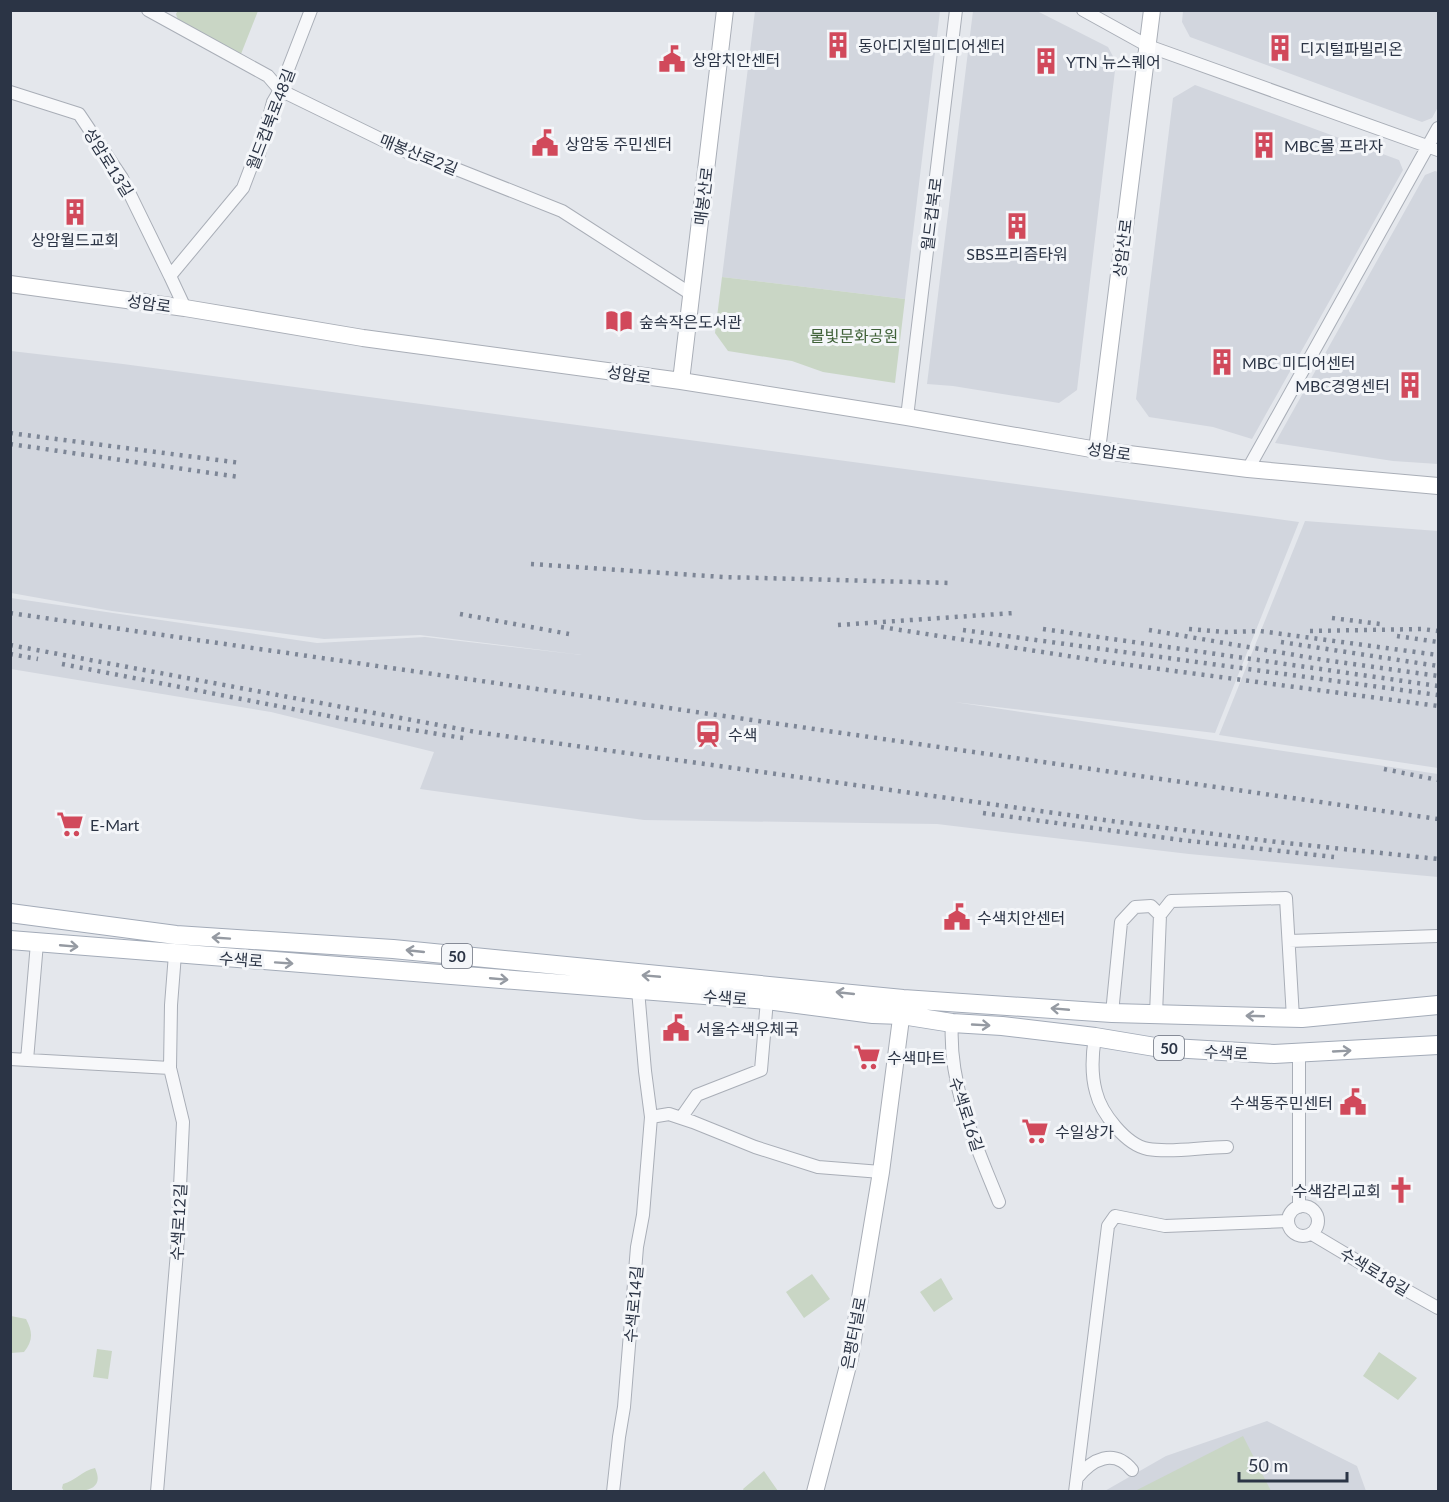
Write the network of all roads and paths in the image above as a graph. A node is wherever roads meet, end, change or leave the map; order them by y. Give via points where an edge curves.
1 (148, 10) edge
2 (172, 10) edge
3 (311, 10) edge
4 (725, 10) edge
5 (956, 10) edge
6 (1083, 10) edge
7 (1152, 10) edge
8 (166, 22) junction
9 (1148, 46) junction
10 (280, 90) junction
11 (10, 92) edge
12 (1438, 128) edge
13 (1433, 148) edge
14 (170, 276) junction
15 (10, 284) edge
16 (692, 294) junction
17 (185, 308) junction
18 (681, 381) junction
19 (907, 417) junction
20 (1097, 450) junction
21 (1248, 469) junction
22 (1438, 486) edge
23 (10, 913) edge
24 (1160, 915) junction
25 (1438, 936) edge
26 (10, 940) edge
27 (1288, 941) junction
28 (38, 943) junction
29 (332, 945) junction
30 (175, 954) junction
31 (332, 966) junction
32 (638, 990) junction
33 (767, 1000) junction
34 (1438, 1005) edge
35 (903, 1007) junction
36 (1112, 1013) junction
37 (1156, 1014) junction
38 (1293, 1018) junction
39 (952, 1023) junction
40 (1095, 1037) junction
41 (1438, 1045) edge
42 (1299, 1053) junction
43 (10, 1059) edge
44 (27, 1060) junction
45 (170, 1068) junction
46 (651, 1117) junction
47 (681, 1118) junction
48 (1227, 1147) dead end
49 (881, 1172) junction
50 (999, 1202) dead end
51 (1299, 1207) junction
52 (1288, 1221) junction
53 (1312, 1234) junction
54 (1438, 1308) edge
55 (1132, 1470) dead end
56 (1077, 1478) junction
57 (157, 1491) edge
58 (613, 1491) edge
59 (815, 1491) edge
60 (1075, 1491) edge

1 - 8 street, 매봉산로2길
2 - 8 street
3 - 10 street, 월드컵북로48길
4 - 16 main road, 매봉산로
5 - 19 street, 월드컵북로
6 - 9 street
7 - 9 main road, 상암산로
8 - 10 street, 매봉산로2길 via 268,76
9 - 13 street
9 - 20 main road, 상암산로
10 - 14 street, 월드컵북로48길 via 243,188
10 - 16 street, 매봉산로2길 via 409,153 562,212
11 - 14 street, 성암로13길 via 79,114 122,178
12 - 13 street
13 - 21 street
14 - 17 street
15 - 17 main road, 성암로
16 - 18 main road, 매봉산로
17 - 18 main road, 성암로 via 363,338
18 - 19 main road, 성암로
19 - 20 main road, 성암로
20 - 21 main road, 성암로
21 - 22 main road, 성암로
29 -> 23 main road, 수색로 / 50 via 176,935
24 - 27 street via 1171,901 1286,898
24 - 36 street via 1151,906 1136,907 1122,922
24 - 37 street
25 - 27 street
26 - 28 main road, 수색로 / 50
27 - 38 street
28 -> 30 main road, 수색로 / 50
28 - 44 street
29 - 31 main road via 339,958
35 -> 29 main road, 수색로 / 50
30 -> 31 main road, 수색로 / 50
30 - 45 street, 수색로12길
31 -> 32 main road, 수색로 / 50
32 - 33 main road, 수색로 / 50
32 - 46 street, 수색로14길
33 - 35 main road, 수색로 / 50 via 873,1014
33 - 47 street via 761,1070 697,1095
34 - 38 main road, 수색로 / 50
36 -> 35 main road, 수색로 / 50
35 - 39 main road, 수색로 / 50
35 - 49 main road, 은평터널로
36 - 37 main road, 수색로 / 50
38 -> 37 main road, 수색로 / 50
39 -> 40 main road, 수색로 / 50
39 - 50 street, 수색로16길 via 954,1076
40 - 42 main road, 수색로 / 50 via 1155,1047
40 - 48 street via 1092,1059 1096,1094 1109,1119 1125,1137 1148,1149
42 -> 41 main road, 수색로 / 50
42 - 51 street
43 - 44 street
44 - 45 street
45 - 57 street, 수색로12길 via 183,1122 177,1252
46 - 47 street via 669,1114
46 - 58 street, 수색로14길
47 - 49 street via 818,1167
49 - 59 main road, 은평터널로 via 850,1358
51 - 52 street via 1291,1212
51 - 53 street via 1312,1209 1318,1217
52 - 53 street, 수색로18길 via 1298,1236
52 - 56 street via 1165,1226 1115,1216 1108,1226
53 - 54 street, 수색로18길
55 - 56 street via 1126,1462 1110,1457 1097,1460
56 - 60 street

